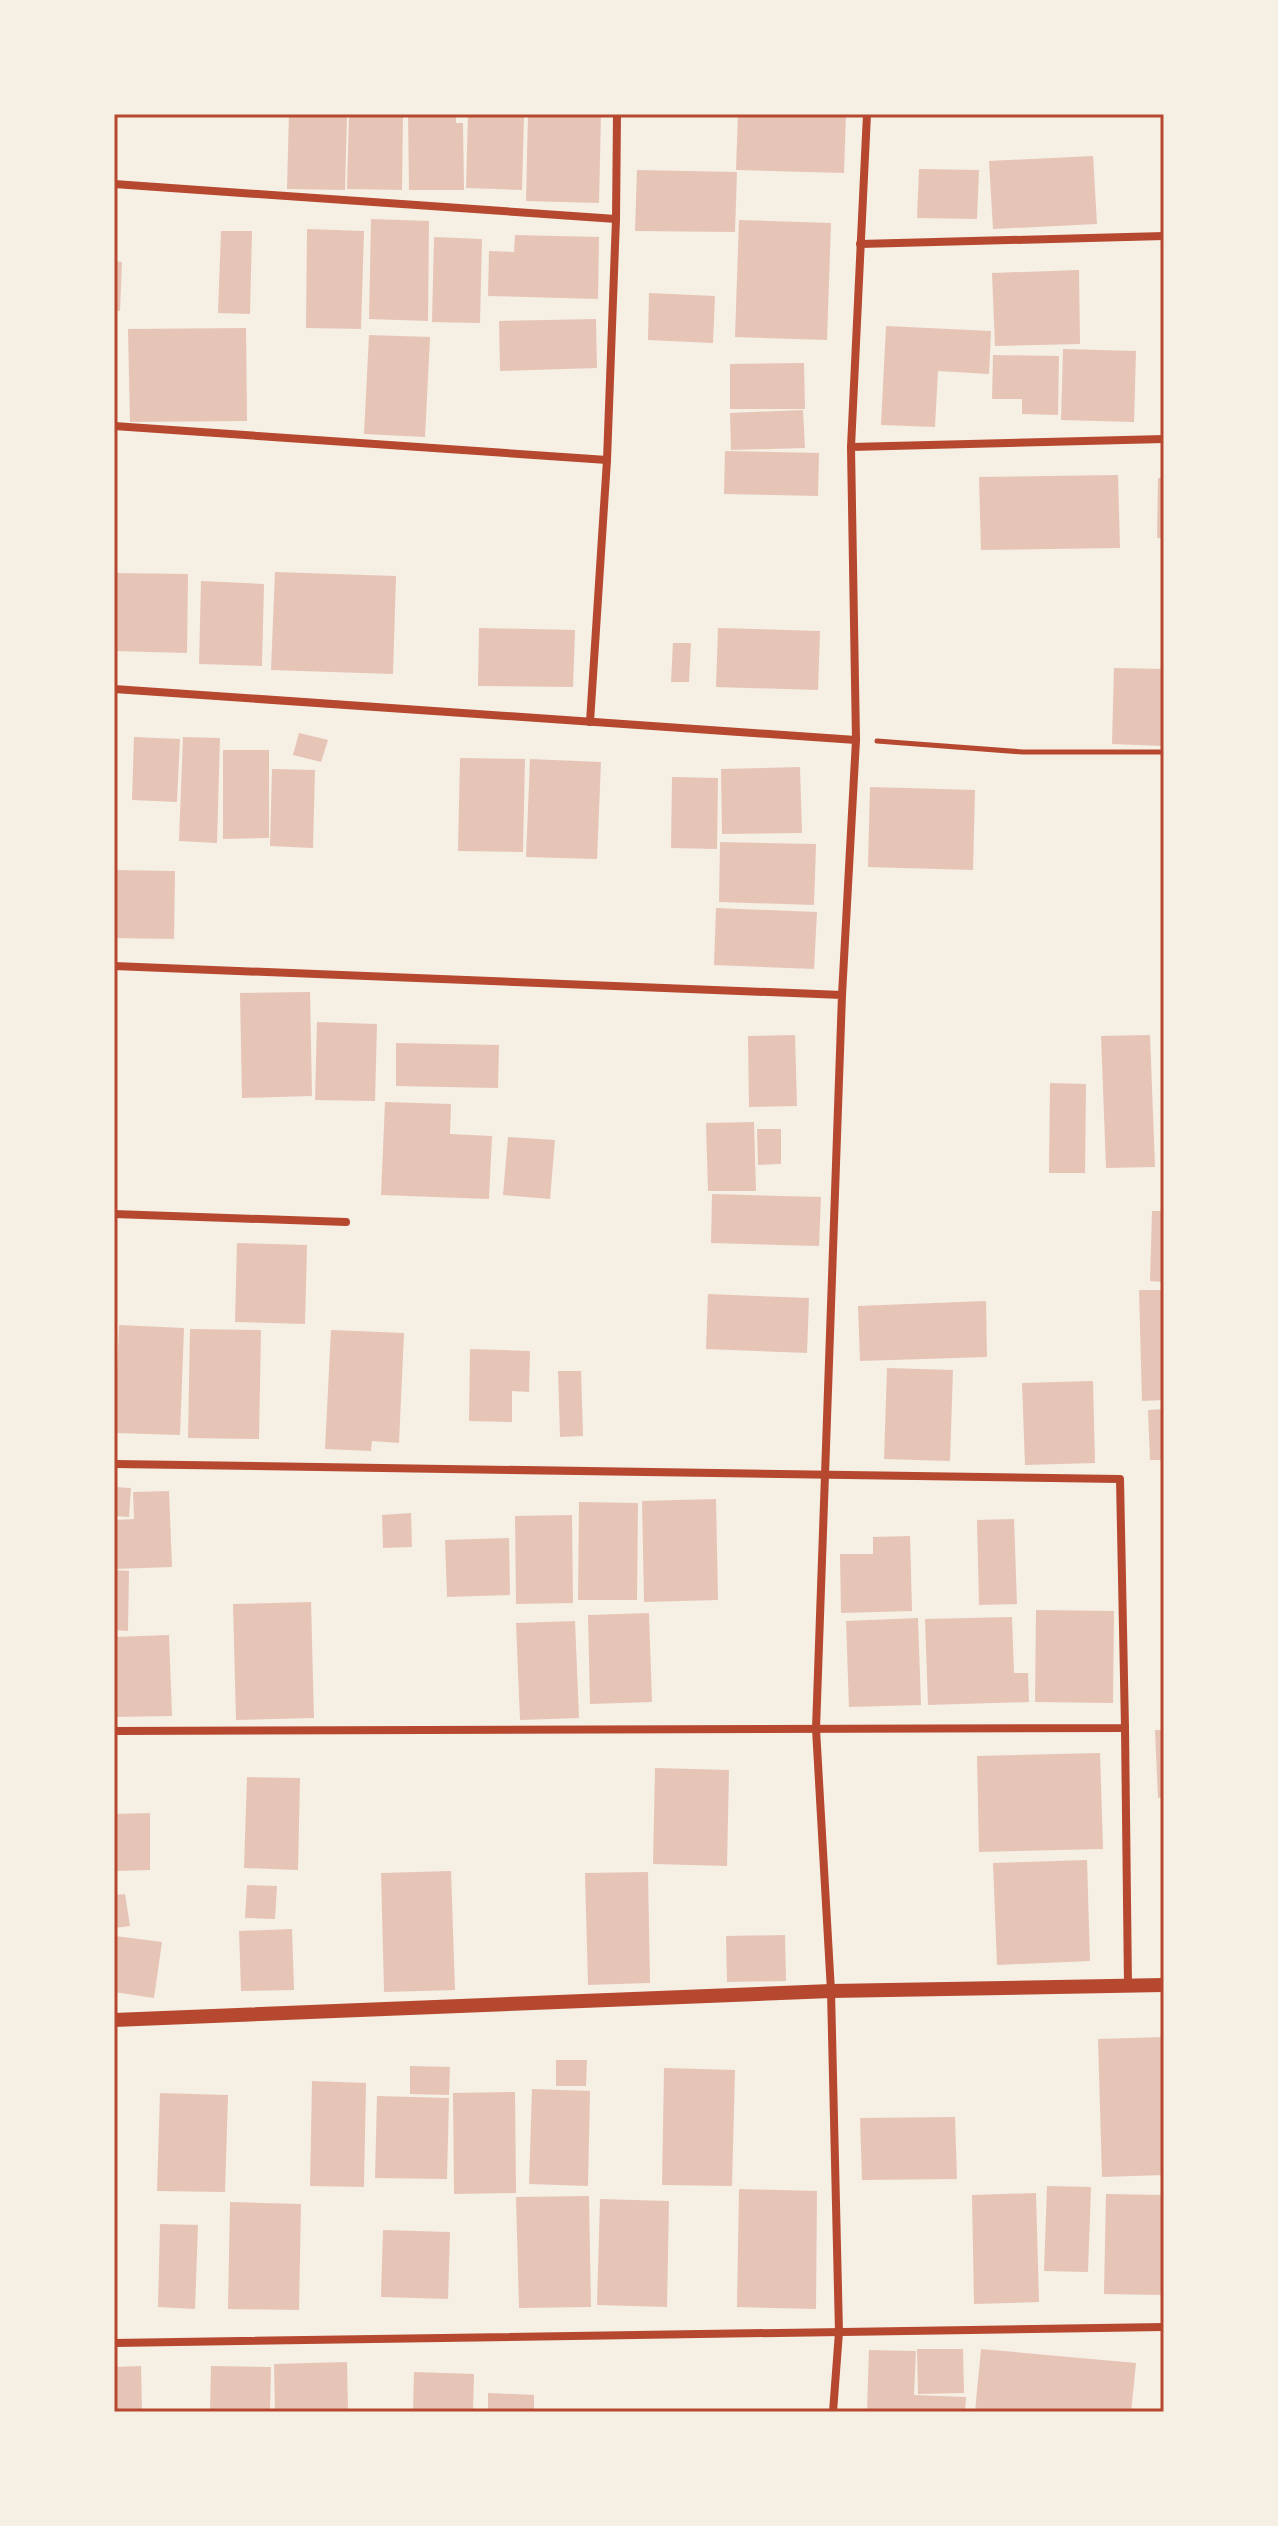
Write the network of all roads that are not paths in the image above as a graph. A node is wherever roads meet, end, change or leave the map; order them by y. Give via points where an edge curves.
1 (617, 114) edge
2 (867, 114) edge
3 (114, 184) edge
4 (616, 219) junction
5 (1164, 236) edge
6 (860, 244) junction
7 (114, 426) edge
8 (1164, 439) edge
9 (851, 447) junction
10 (607, 460) junction
11 (114, 689) edge
12 (590, 722) junction
13 (856, 740) junction
14 (114, 966) edge
15 (842, 995) junction
16 (114, 1214) edge
17 (346, 1222) dead end
18 (114, 1464) edge
19 (823, 1475) junction
20 (1125, 1728) junction
21 (816, 1729) junction
22 (114, 1731) edge
23 (1164, 1985) edge
24 (1128, 1986) junction
25 (831, 1991) junction
26 (114, 2020) edge
27 (1164, 2327) edge
28 (839, 2332) junction
29 (114, 2343) edge
30 (833, 2412) edge

1 - 4 street
2 - 6 street
3 - 4 street
4 - 10 street
5 - 6 street
6 - 9 street
7 - 10 street
8 - 9 street
9 - 13 street
10 - 12 street
11 - 12 street
12 - 13 street
13 - 15 street
14 - 15 street
15 - 19 street
16 - 17 street
18 - 19 street
19 - 20 street via 1120,1479
19 - 21 street
20 - 21 street
20 - 24 street
21 - 22 street
21 - 25 street
23 - 24 street
24 - 25 street
25 - 26 street
25 - 28 street
27 - 28 street
28 - 29 street
28 - 30 street

